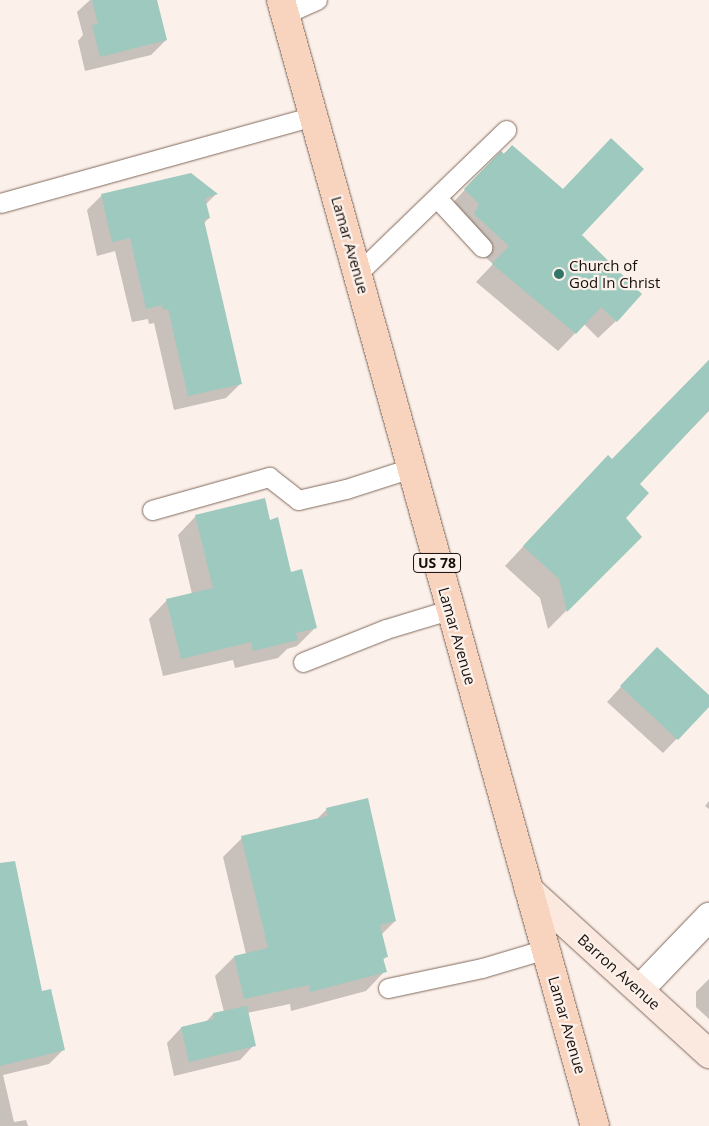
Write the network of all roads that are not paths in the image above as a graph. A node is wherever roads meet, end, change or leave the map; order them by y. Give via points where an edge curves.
1 (317, 0) edge
2 (283, 7) edge
3 (314, 116) junction
4 (506, 130) dead end
5 (437, 198) junction
6 (0, 203) edge
7 (482, 247) dead end
8 (358, 272) junction
9 (411, 468) junction
10 (152, 510) dead end
11 (449, 610) junction
12 (304, 662) dead end
13 (528, 890) junction
14 (709, 917) edge
15 (546, 949) junction
16 (388, 988) dead end
17 (640, 989) junction
18 (709, 1054) edge
19 (595, 1126) edge

1 - 2 lane
2 - 3 main road, Lamar Avenue / US 78
3 - 6 lane
3 - 8 main road, Lamar Avenue / US 78
4 - 5 lane
5 - 7 lane
5 - 8 lane
8 - 9 main road, Lamar Avenue / US 78
9 - 10 lane via 298,500 269,476
9 - 11 main road, Lamar Avenue / US 78
11 - 12 lane via 386,629
11 - 13 main road, Lamar Avenue / US 78
13 - 15 main road, Lamar Avenue / US 78
13 - 17 main road, Barron Avenue
14 - 17 street
15 - 16 lane via 482,968
15 - 19 main road, Lamar Avenue / US 78
17 - 18 main road, Barron Avenue

